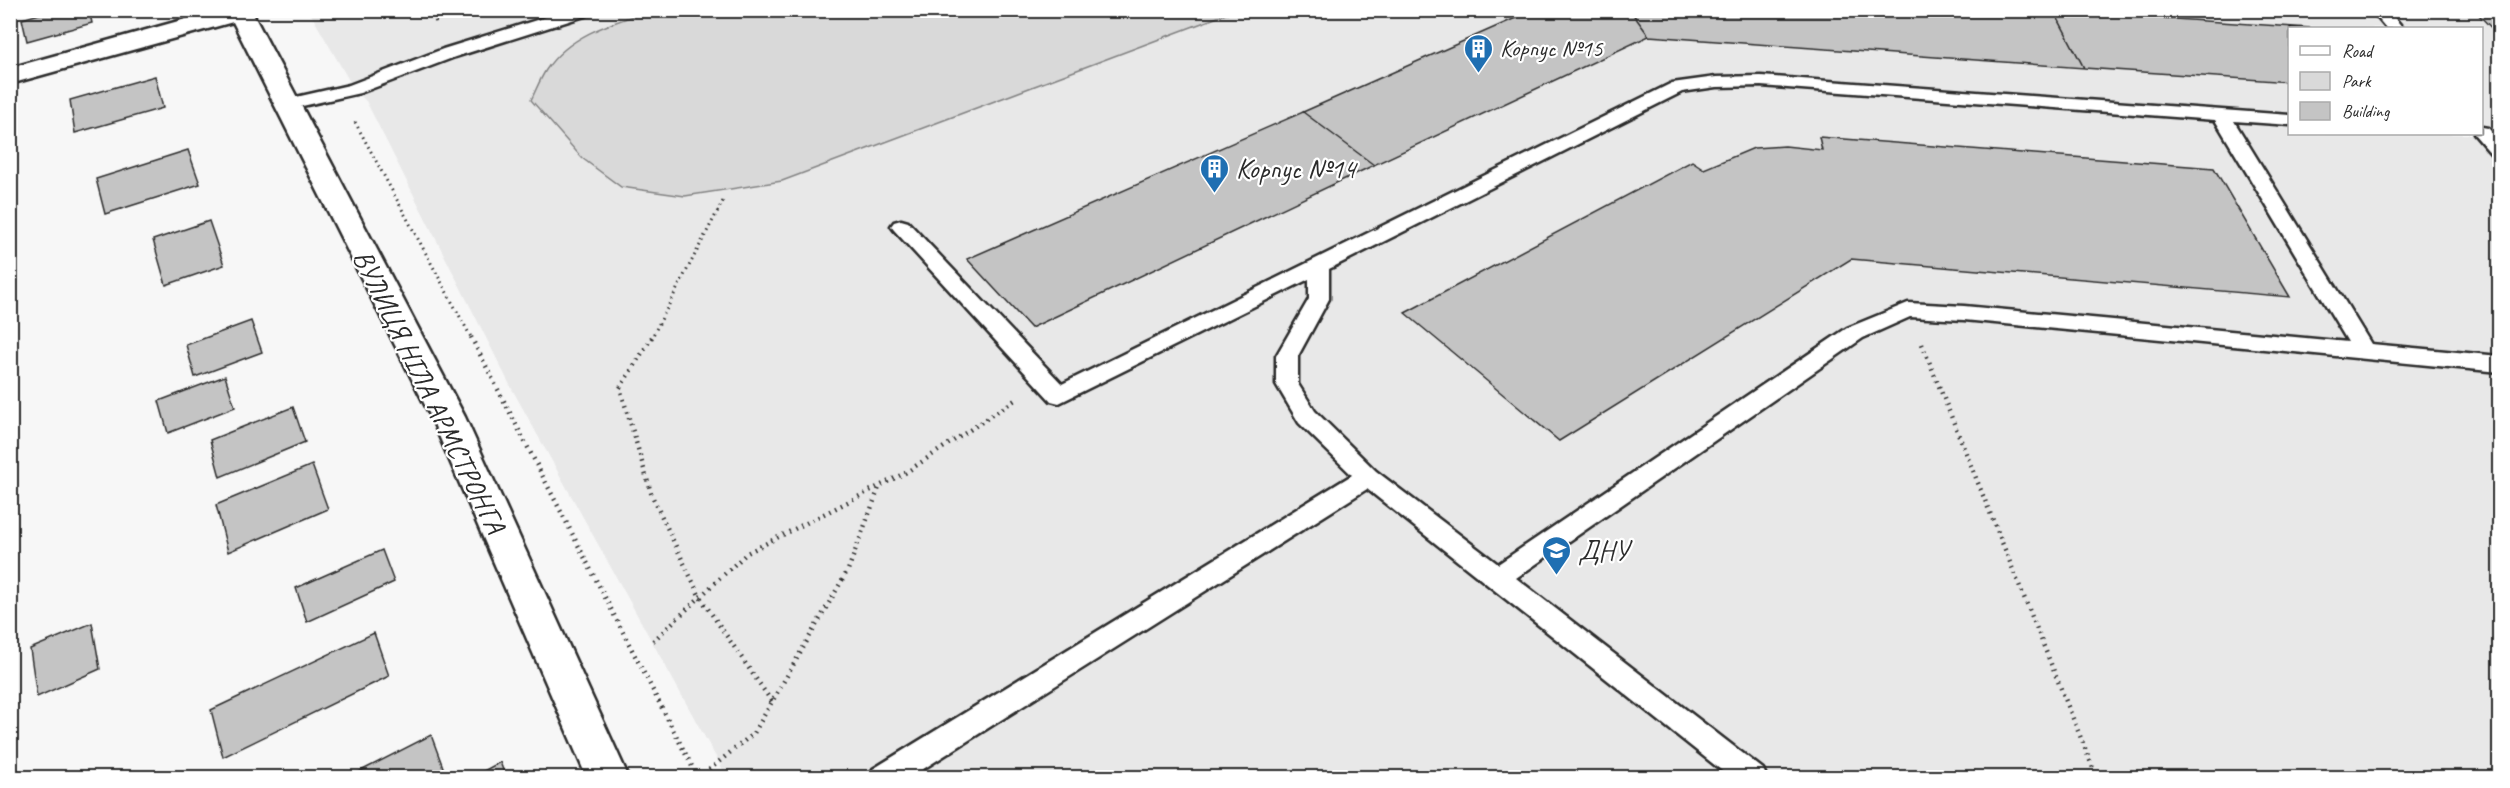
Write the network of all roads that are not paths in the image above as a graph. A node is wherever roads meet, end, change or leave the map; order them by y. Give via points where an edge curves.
1 (588, 10) edge
2 (2379, 10) edge
3 (240, 11) edge
4 (2394, 27) edge
5 (10, 76) edge
6 (289, 104) junction
7 (2222, 116) junction
8 (2288, 120) edge
9 (2483, 133) edge
10 (2499, 152) edge
11 (901, 226) dead end
12 (1319, 267) junction
13 (2364, 350) junction
14 (2499, 364) edge
15 (1368, 477) junction
16 (1497, 578) junction
17 (608, 777) edge
18 (883, 777) edge
19 (1753, 777) edge

1 - 6 lane via 449,53 340,93
2 - 4 lane
3 - 5 street
3 - 6 street, ВУЛИЦЯ НІЛА АРМСТРОНГА
6 - 17 street, ВУЛИЦЯ НІЛА АРМСТРОНГА via 448,417
7 - 8 lane
7 - 12 lane via 1761,81 1678,87
7 - 13 lane
9 - 10 lane
11 - 12 lane via 1059,395
12 - 15 lane via 1319,299 1287,357 1287,384 1307,417
13 - 14 lane
13 - 16 lane via 1908,310 1855,333
15 - 16 lane
15 - 18 lane
16 - 19 lane

